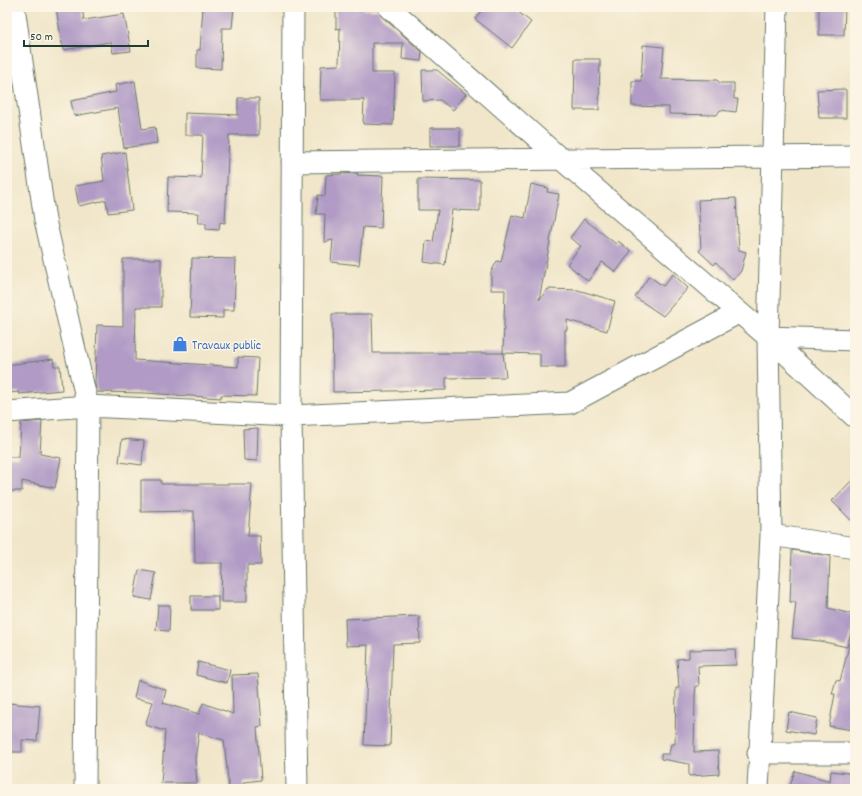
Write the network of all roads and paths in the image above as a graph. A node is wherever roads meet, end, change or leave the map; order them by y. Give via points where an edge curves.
1 (14, 7) edge
2 (293, 7) edge
3 (389, 7) edge
4 (776, 7) edge
5 (855, 156) edge
6 (772, 158) junction
7 (562, 160) junction
8 (292, 162) junction
9 (738, 313) junction
10 (768, 337) junction
11 (855, 340) edge
12 (88, 406) junction
13 (7, 412) edge
14 (291, 416) junction
15 (855, 417) edge
16 (771, 535) junction
17 (855, 548) edge
18 (758, 753) junction
19 (855, 753) edge
20 (85, 789) edge
21 (297, 789) edge
22 (758, 789) edge

1 - 12 street via 45,220
2 - 8 street
3 - 7 street
4 - 6 street
5 - 6 street
6 - 7 street
6 - 10 street
7 - 8 street
7 - 9 street
8 - 14 street
9 - 10 street
9 - 14 street via 570,403
10 - 11 street
10 - 15 street
10 - 16 street
12 - 13 street
12 - 14 street
12 - 20 street
14 - 21 street
16 - 17 street
16 - 18 street
18 - 19 street
18 - 22 street

